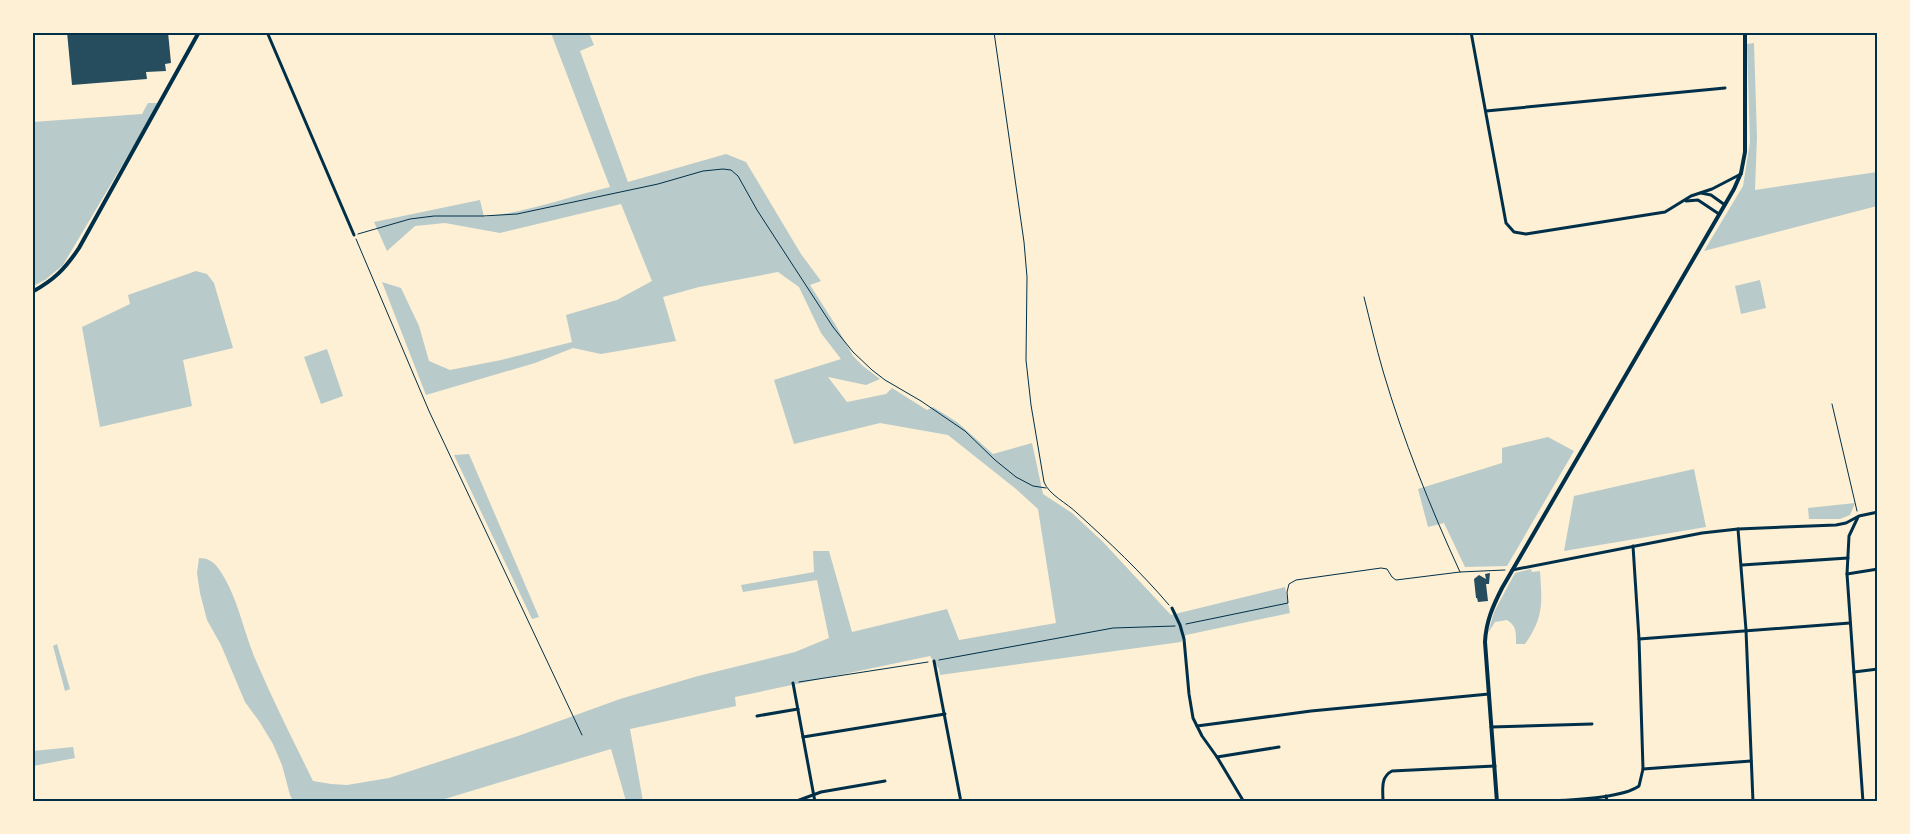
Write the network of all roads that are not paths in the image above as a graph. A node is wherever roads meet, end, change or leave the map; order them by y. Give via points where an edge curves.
1 (199, 32) edge
2 (267, 32) edge
3 (1471, 32) edge
4 (1745, 32) edge
5 (1725, 88) dead end
6 (1486, 111) junction
7 (1741, 174) junction
8 (1700, 193) junction
9 (1685, 201) junction
10 (1725, 205) junction
11 (1719, 214) junction
12 (354, 234) road end
13 (32, 292) edge
14 (1878, 512) edge
15 (1859, 516) junction
16 (1738, 529) junction
17 (1633, 546) junction
18 (1848, 558) junction
19 (1742, 565) junction
20 (1878, 569) edge
21 (1512, 570) junction
22 (1847, 574) junction
23 (1172, 608) road end
24 (1850, 623) junction
25 (1746, 630) junction
26 (1639, 639) junction
27 (934, 661) road end
28 (1878, 669) edge
29 (1854, 672) junction
30 (793, 683) road end
31 (1489, 694) junction
32 (798, 708) junction
33 (945, 714) junction
34 (757, 716) dead end
35 (1592, 724) dead end
36 (1197, 726) junction
37 (1491, 728) junction
38 (803, 737) junction
39 (1279, 747) dead end
40 (1217, 757) junction
41 (1751, 761) junction
42 (1494, 766) junction
43 (1643, 769) junction
44 (885, 781) dead end
45 (814, 794) junction
46 (1606, 796) junction
47 (1242, 801) edge
48 (794, 802) edge
49 (815, 802) edge
50 (961, 802) edge
51 (1383, 802) edge
52 (1497, 802) edge
53 (1532, 802) edge
54 (1607, 802) edge
55 (1753, 802) edge
56 (1863, 802) edge

1 - 13 street via 79,248 66,268
2 - 12 street
3 - 6 street
4 - 7 street via 1745,152
5 - 6 street
6 - 9 street via 1506,223 1514,232 1526,234 1665,212
7 - 8 street
7 - 10 street
8 - 9 street
8 - 10 street via 1710,195
9 - 11 street via 1698,200
10 - 11 street
11 - 21 street
14 - 15 street
15 - 16 street via 1836,525
15 - 18 street via 1848,536
16 - 17 street
16 - 19 street
17 - 21 street
17 - 26 street
18 - 19 street
18 - 22 street
19 - 25 street
20 - 22 street
21 - 31 street via 1486,626
22 - 24 street
23 - 36 street via 1184,639 1189,694
24 - 25 street
24 - 29 street
25 - 26 street
25 - 41 street
26 - 43 street
27 - 33 street
28 - 29 street
29 - 56 street
30 - 32 street
31 - 36 street
31 - 37 street
32 - 34 street
32 - 38 street
33 - 38 street
33 - 50 street
35 - 37 street
36 - 40 street
37 - 42 street
38 - 45 street
39 - 40 street
40 - 47 street
41 - 43 street
41 - 55 street
42 - 51 street via 1392,771 1383,780
42 - 52 street
43 - 46 street via 1639,786 1634,790
44 - 45 street
45 - 48 street
45 - 49 street
46 - 53 street
46 - 54 street

